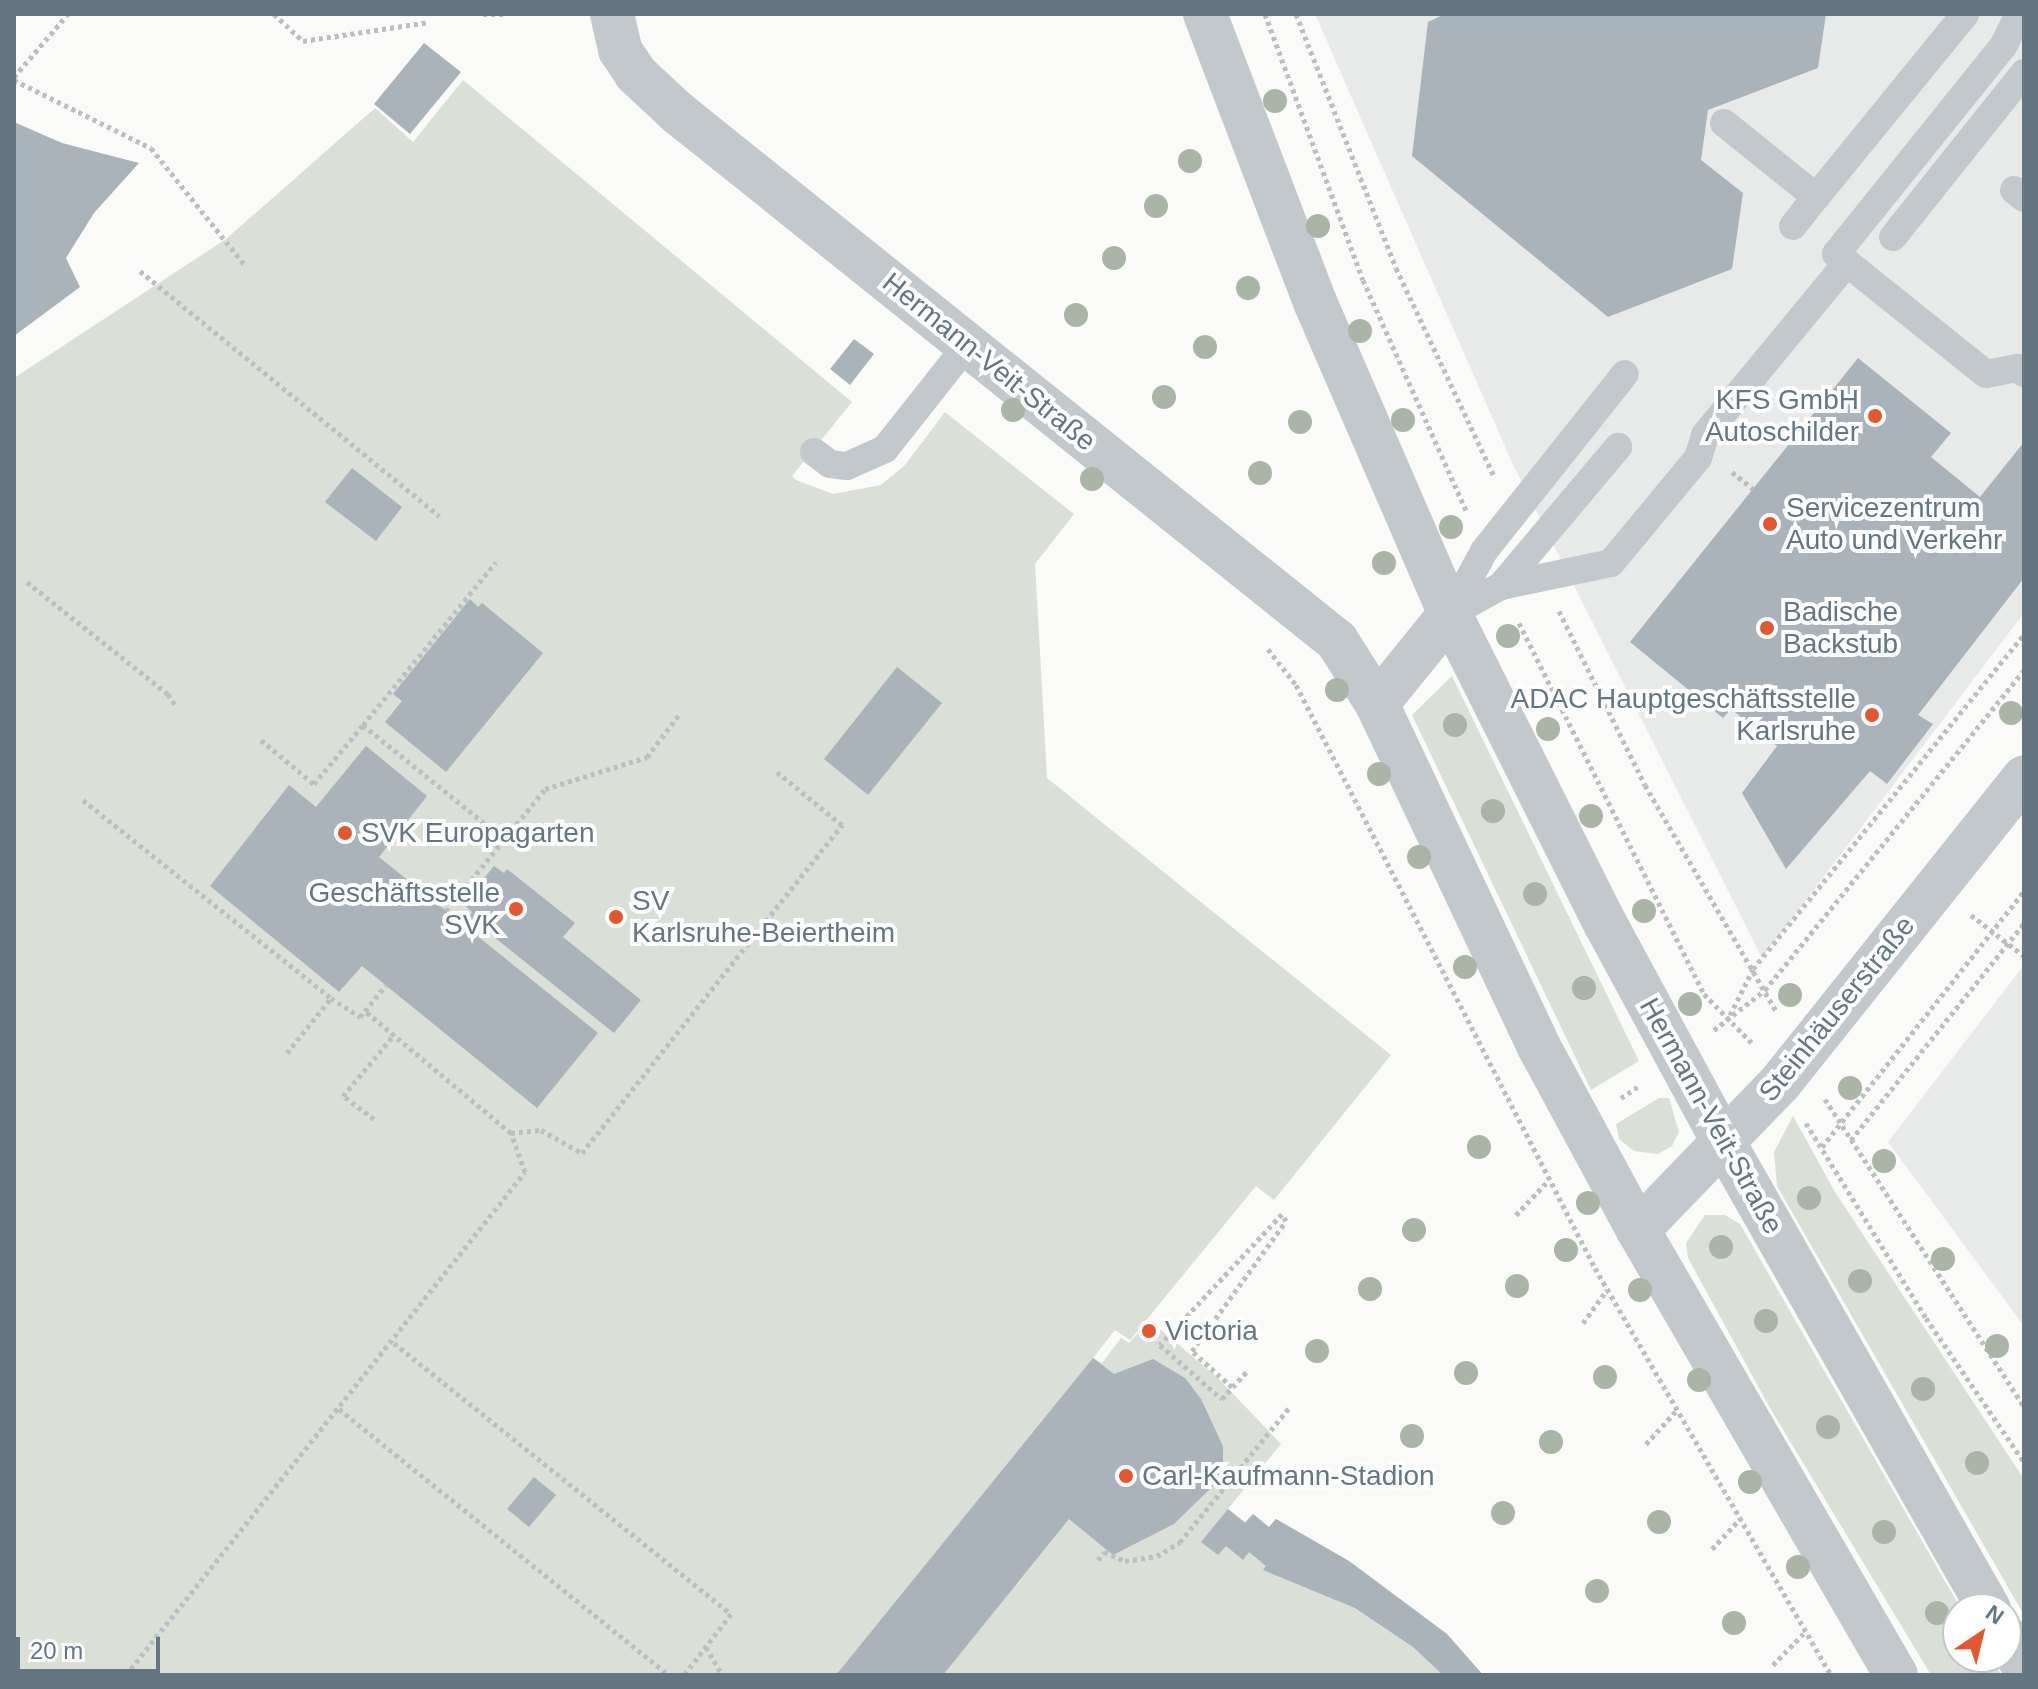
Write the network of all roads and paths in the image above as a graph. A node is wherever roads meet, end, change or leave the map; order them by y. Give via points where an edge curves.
1 (68, 14) edge
2 (274, 14) edge
3 (483, 14) edge
4 (506, 14) edge
5 (612, 14) edge
6 (1205, 14) edge
7 (1965, 14) edge
8 (2019, 14) edge
9 (428, 22) dead end
10 (2024, 73) edge
11 (14, 79) edge
12 (1724, 123) dead end
13 (1816, 197) junction
14 (1793, 226) dead end
15 (1893, 237) dead end
16 (1847, 263) junction
17 (244, 264) dead end
18 (140, 271) dead end
19 (968, 344) junction
20 (2024, 373) edge
21 (1625, 374) dead end
22 (1618, 447) dead end
23 (814, 452) dead end
24 (439, 516) dead end
25 (496, 562) dead end
26 (27, 582) dead end
27 (1501, 586) junction
28 (1450, 614) junction
29 (2024, 634) edge
30 (2024, 670) edge
31 (1296, 685) dead end
32 (1377, 704) junction
33 (175, 705) dead end
34 (681, 712) dead end
35 (363, 725) junction
36 (261, 740) dead end
37 (777, 772) dead end
38 (2024, 777) edge
39 (83, 800) dead end
40 (504, 839) junction
41 (1935, 889) junction
42 (2024, 891) edge
43 (446, 911) dead end
44 (2024, 923) edge
45 (1992, 931) junction
46 (2007, 943) junction
47 (2024, 956) edge
48 (386, 985) dead end
49 (331, 998) junction
50 (365, 1011) junction
51 (1730, 1016) junction
52 (394, 1035) junction
53 (287, 1053) dead end
54 (1679, 1060) junction
55 (1790, 1071) junction
56 (374, 1119) dead end
57 (1840, 1123) junction
58 (1581, 1124) junction
59 (511, 1133) junction
60 (1851, 1140) junction
61 (1723, 1141) junction
62 (1822, 1147) junction
63 (1535, 1152) junction
64 (1549, 1180) junction
65 (1516, 1215) dead end
66 (1638, 1230) junction
67 (1607, 1290) junction
68 (1583, 1323) dead end
69 (394, 1343) junction
70 (1247, 1371) dead end
71 (1232, 1387) junction
72 (2024, 1407) edge
73 (1289, 1408) dead end
74 (339, 1409) junction
75 (1677, 1410) junction
76 (1646, 1444) dead end
77 (2024, 1462) edge
78 (1740, 1519) junction
79 (1712, 1549) dead end
80 (1098, 1560) dead end
81 (1980, 1593) edge
82 (1806, 1631) junction
83 (706, 1647) junction
84 (1773, 1665) dead end
85 (126, 1675) edge
86 (669, 1675) edge
87 (684, 1675) edge
88 (722, 1675) edge
89 (1831, 1675) edge
90 (1896, 1675) edge

1 - 11 path
2 - 9 path via 303,41
3 - 4 path
5 - 19 street, Hermann-Veit-Straße via 620,50 657,94
6 - 28 street, Hermann-Veit-Straße via 1315,302
7 - 13 lane
8 - 16 lane via 2004,45 1836,254
10 - 15 lane
11 - 17 path via 151,148
12 - 13 lane
13 - 14 lane
16 - 20 lane via 1986,374 2017,368
16 - 27 lane via 1705,435 1698,458 1611,563
18 - 24 path
19 - 23 lane via 885,449 847,466 830,464
19 - 32 street, Hermann-Veit-Straße via 1337,641
21 - 28 lane via 1484,551
22 - 27 lane
25 - 35 path
26 - 33 path
27 - 28 lane
28 - 32 street
28 - 54 street, Hermann-Veit-Straße
29 - 51 path via 1753,969
30 - 51 path via 1765,990
31 - 63 path
32 - 58 street, Hermann-Veit-Straße via 1538,1045
34 - 40 path via 647,757 545,789
35 - 36 path via 314,784
35 - 40 path
37 - 59 path via 842,825 582,1153 541,1130
38 - 41 street, Steinhäuserstraße
39 - 49 path
40 - 43 path
41 - 45 path
41 - 55 street, Steinhäuserstraße
42 - 45 path
44 - 46 path
45 - 46 path
45 - 57 path
46 - 47 path
46 - 60 path
48 - 50 path
49 - 50 path via 360,1017
49 - 53 path
50 - 52 path
51 - 54 path
52 - 56 path via 343,1096
52 - 59 path
54 - 58 path
54 - 61 street, Hermann-Veit-Straße
55 - 57 path
55 - 61 street, Steinhäuserstraße
55 - 62 path
57 - 60 path
57 - 62 path
58 - 63 path
58 - 66 street, Hermann-Veit-Straße
59 - 69 path via 525,1172
60 - 72 path
61 - 66 street, Steinhäuserstraße
61 - 81 street, Hermann-Veit-Straße
62 - 77 path via 1926,1318
63 - 64 path
64 - 65 path
64 - 67 path
66 - 90 street, Hermann-Veit-Straße
67 - 68 path
67 - 75 path
69 - 74 path
69 - 83 path via 731,1614
70 - 71 path
71 - 71 path via 1192,1351 1286,1221 1282,1214 1160,1345 1222,1399
73 - 80 path via 1180,1542 1157,1556 1125,1561 1104,1552
74 - 85 path
74 - 86 path
75 - 76 path
75 - 78 path
78 - 79 path
78 - 82 path
82 - 84 path
82 - 89 path
83 - 87 path
83 - 88 path

